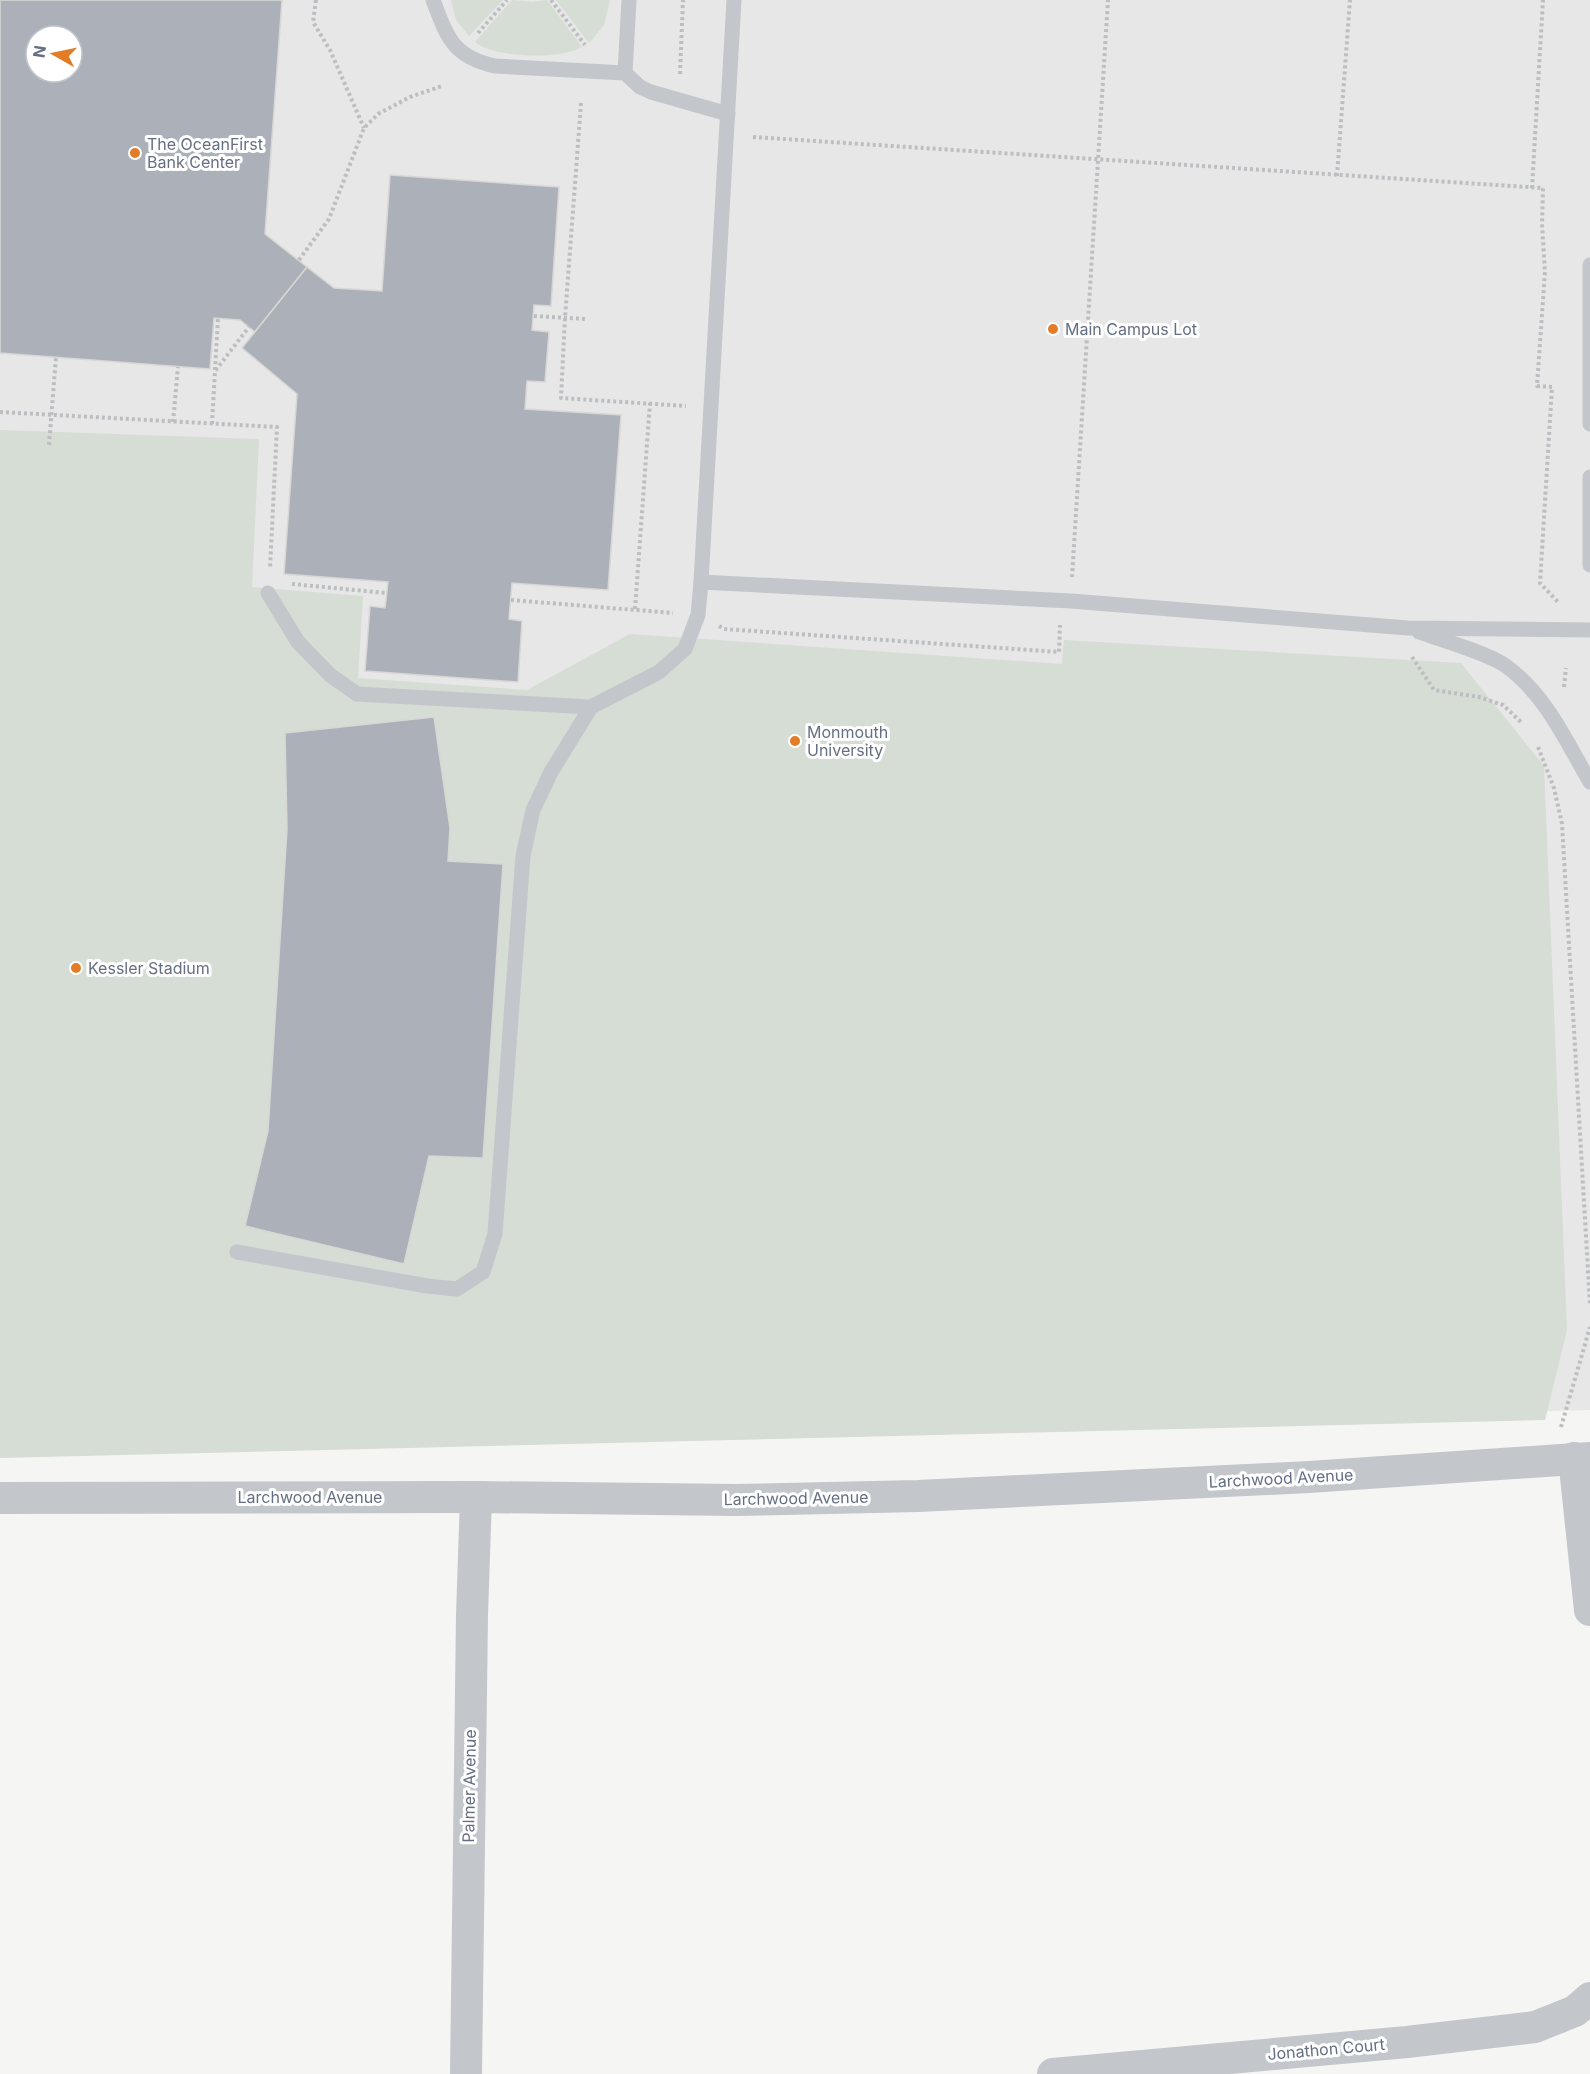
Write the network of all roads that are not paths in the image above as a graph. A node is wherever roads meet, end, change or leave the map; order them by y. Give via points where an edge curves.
1 (433, 0) edge
2 (629, 0) edge
3 (734, 0) edge
4 (625, 73) junction
5 (728, 114) junction
6 (1590, 264) edge
7 (1590, 424) edge
8 (1590, 477) edge
9 (1590, 565) edge
10 (701, 582) junction
11 (268, 587) road end
12 (1408, 628) junction
13 (1590, 630) edge
14 (591, 707) junction
15 (1590, 782) edge
16 (237, 1252) dead end
17 (1573, 1458) edge
18 (476, 1497) junction
19 (0, 1498) edge
20 (1590, 1610) edge
21 (1590, 1998) edge
22 (466, 2074) edge
23 (1053, 2074) edge

1 - 4 lane via 445,33 462,52 478,62
2 - 4 lane
3 - 5 lane
4 - 5 lane via 651,92
5 - 10 lane
6 - 7 lane
8 - 9 lane
10 - 12 lane via 1071,601
10 - 14 lane via 698,615 685,649 659,672
11 - 14 lane via 298,642 330,675 357,694
12 - 13 lane
12 - 15 lane via 1505,665 1548,709
14 - 16 lane via 533,810 523,856 495,1234 483,1272 457,1289 427,1287
17 - 18 street, Larchwood Avenue via 1309,1477 918,1496 736,1500
17 - 20 street
18 - 19 street, Larchwood Avenue
18 - 22 street, Palmer Avenue
21 - 23 street, Jonathon Court via 1575,2011 1535,2027

